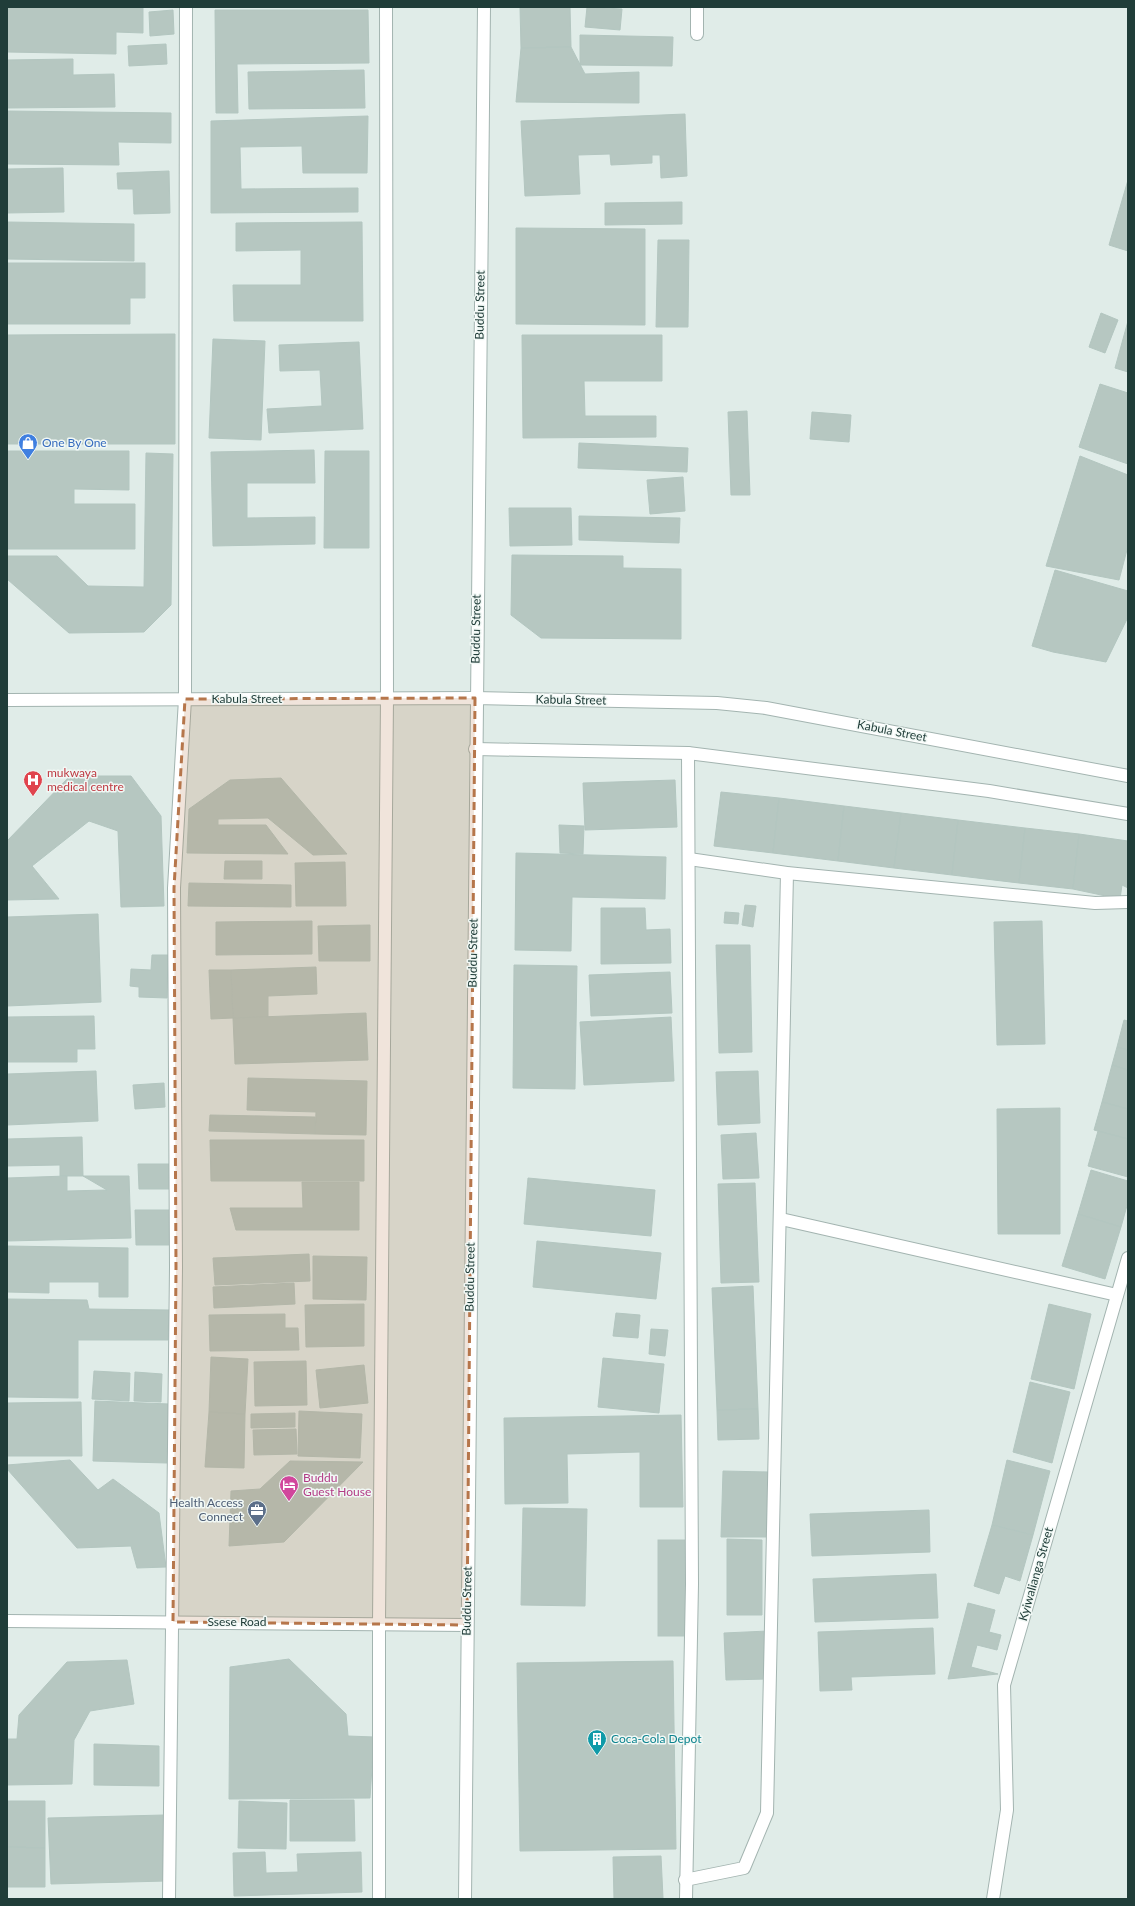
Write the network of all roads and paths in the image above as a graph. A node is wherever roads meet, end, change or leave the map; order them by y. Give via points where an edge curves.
1 (186, 7) edge
2 (386, 7) edge
3 (484, 7) edge
4 (697, 7) edge
5 (697, 34) dead end
6 (387, 698) junction
7 (475, 698) junction
8 (185, 699) junction
9 (7, 700) edge
10 (475, 749) junction
11 (688, 753) junction
12 (1128, 776) edge
13 (1128, 814) edge
14 (689, 859) junction
15 (787, 873) junction
16 (1128, 902) edge
17 (781, 1219) junction
18 (1128, 1258) edge
19 (1116, 1295) junction
20 (7, 1621) edge
21 (173, 1622) junction
22 (379, 1623) junction
23 (467, 1625) junction
24 (686, 1880) junction
25 (169, 1899) edge
26 (379, 1899) edge
27 (464, 1899) edge
28 (686, 1899) edge
29 (993, 1899) edge

1 - 8 street
2 - 6 street
3 - 7 street, Buddu Street
4 - 5 street
6 - 7 street, Kabula Street
6 - 8 street, Kabula Street
6 - 22 street
7 - 10 street, Buddu Street
7 - 12 street, Kabula Street via 717,703 766,708
8 - 9 street, Kabula Street
8 - 21 street via 174,888 176,1275
10 - 11 street
10 - 23 street, Buddu Street
11 - 13 street via 989,790
11 - 14 street
14 - 15 street
14 - 24 street via 692,1584
15 - 16 street via 1095,903
15 - 17 street
17 - 19 street
17 - 24 street via 767,1813 744,1868
18 - 19 street, Kyiwalianga Street
19 - 29 street, Kyiwalianga Street via 1004,1685 1006,1810
20 - 21 street, Ssese Road
21 - 22 street, Ssese Road
21 - 25 street
22 - 23 street, Ssese Road
22 - 26 street
23 - 27 street, Buddu Street
24 - 28 street

